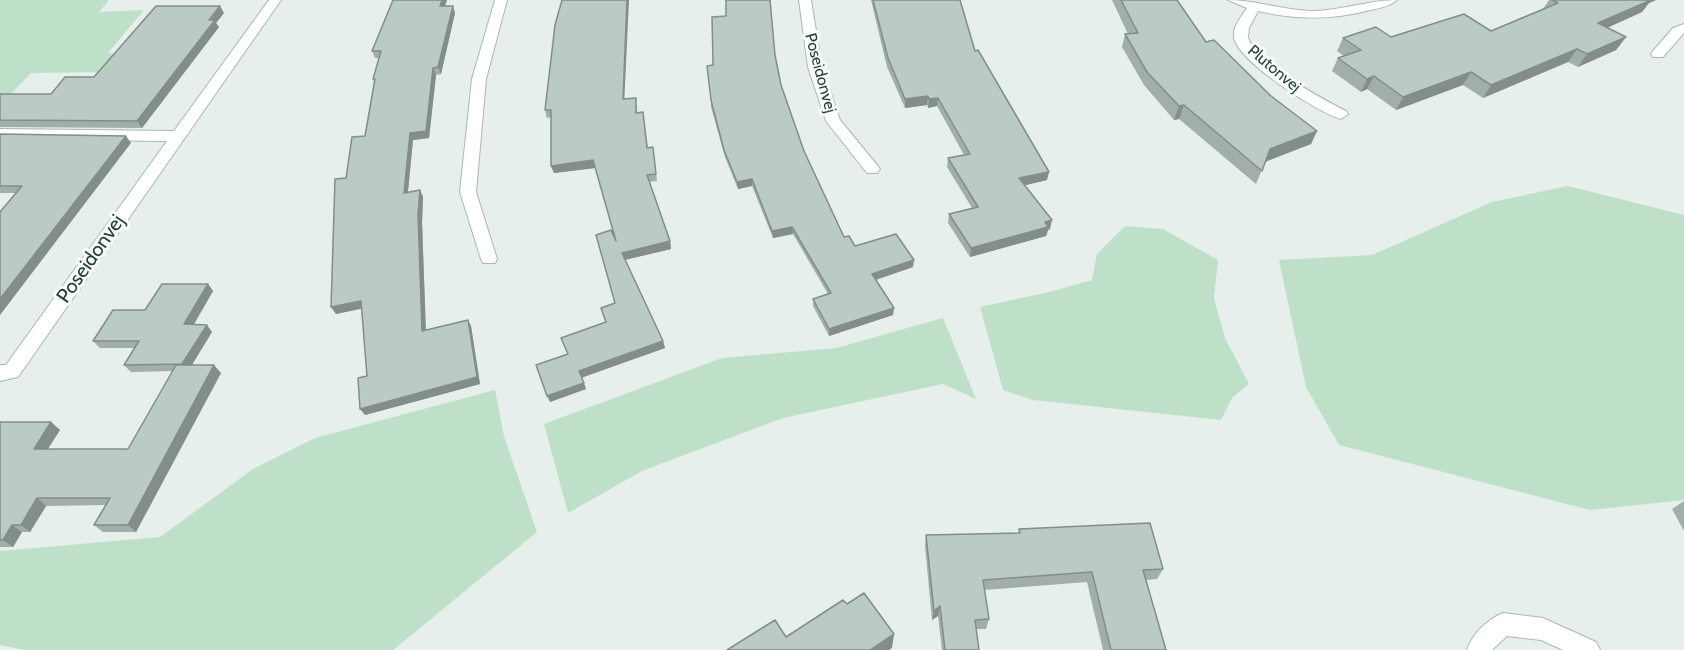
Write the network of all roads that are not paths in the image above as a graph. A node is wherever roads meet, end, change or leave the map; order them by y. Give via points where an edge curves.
1 (275, 0) edge
2 (501, 0) edge
3 (805, 0) edge
4 (1234, 0) edge
5 (1391, 0) edge
6 (1254, 7) junction
7 (1684, 28) edge
8 (1658, 54) dead end
9 (1341, 114) dead end
10 (0, 134) edge
11 (177, 136) junction
12 (872, 169) dead end
13 (489, 259) dead end
14 (0, 373) edge
15 (1479, 650) edge
16 (1588, 650) edge

1 - 11 street, Poseidonvej
2 - 13 street via 479,79 468,192
3 - 12 street, Poseidonvej via 815,67 832,121
4 - 6 street
5 - 6 street via 1341,14 1285,13
6 - 9 street, Plutonvej via 1241,30 1242,41 1299,92
7 - 8 street
10 - 11 street
11 - 14 street, Poseidonvej via 11,372
15 - 16 street via 1503,624 1543,629

